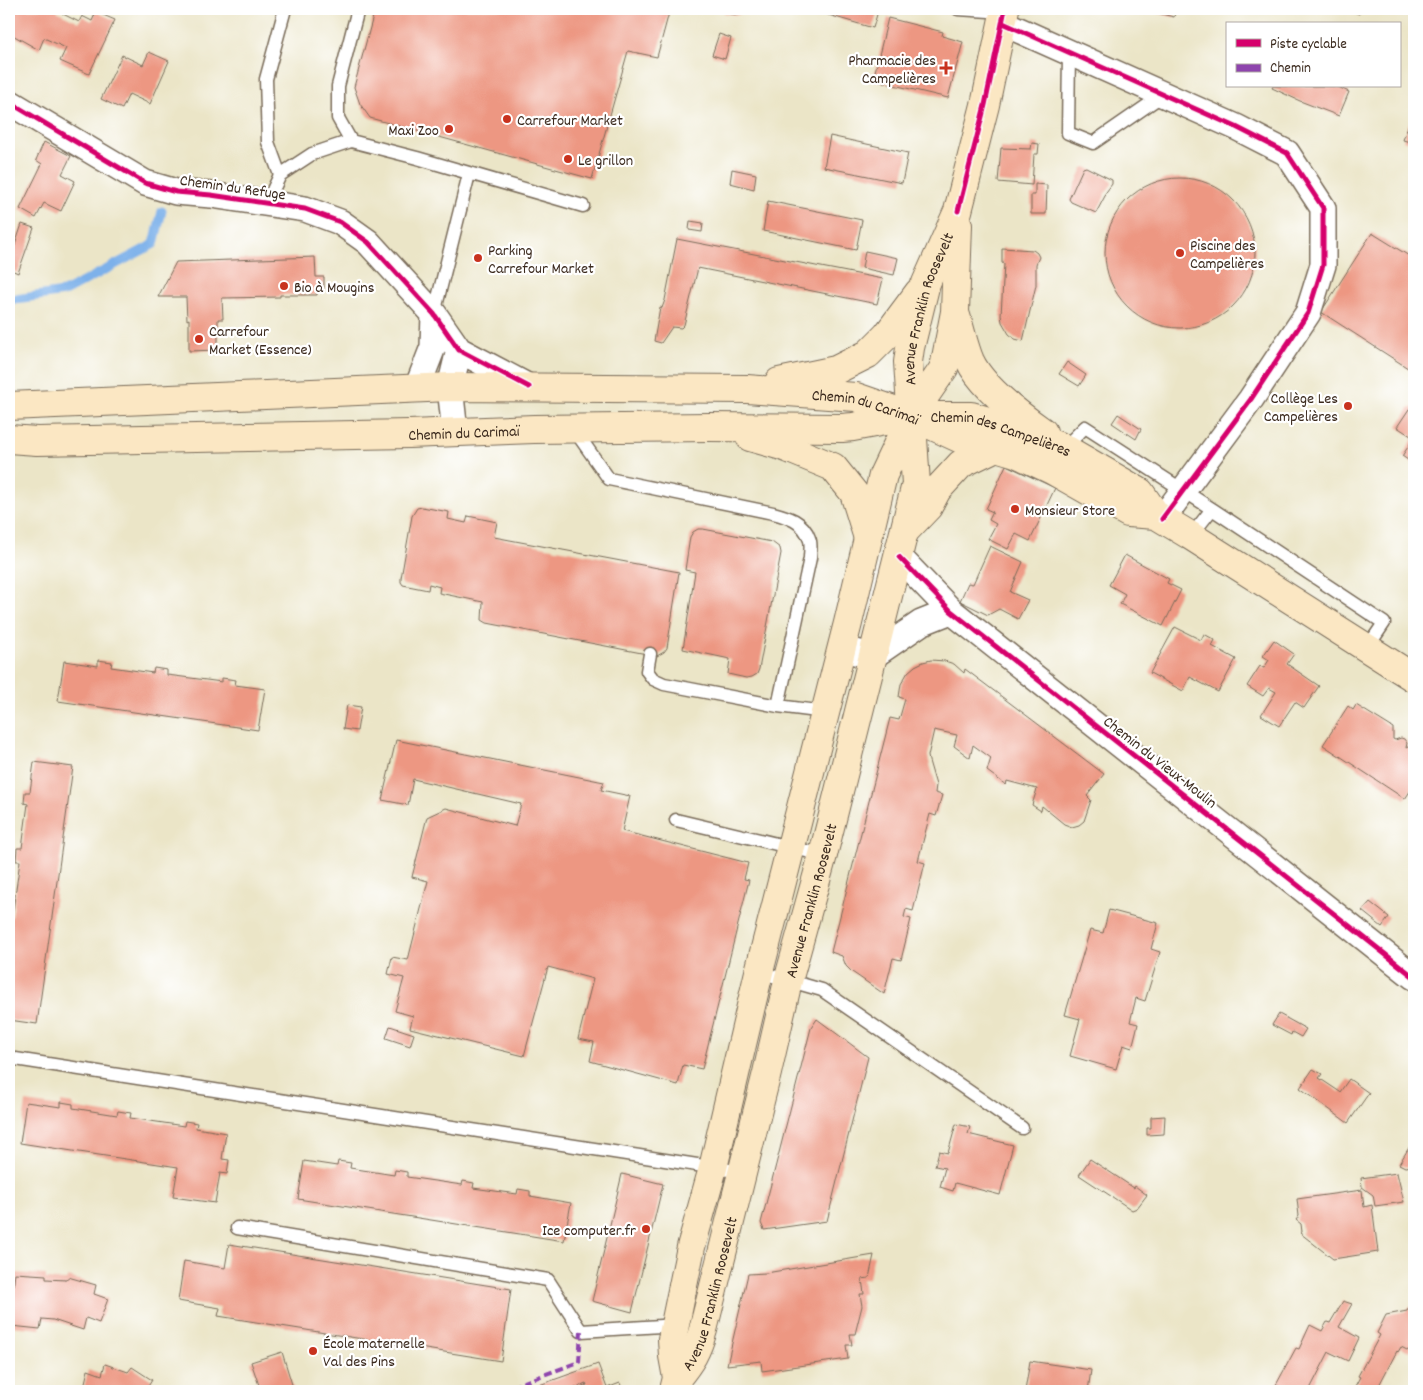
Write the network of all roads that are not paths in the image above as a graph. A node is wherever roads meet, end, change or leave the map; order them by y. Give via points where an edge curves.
1 (285, 9) edge
2 (358, 9) edge
3 (958, 9) edge
4 (1005, 14) edge
5 (1069, 52) junction
6 (1164, 94) junction
7 (9, 102) edge
8 (351, 141) junction
9 (470, 174) junction
10 (280, 175) junction
11 (267, 203) junction
12 (583, 206) dead end
13 (958, 211) junction
14 (926, 283) junction
15 (955, 312) junction
16 (434, 314) junction
17 (459, 350) junction
18 (450, 387) junction
19 (417, 388) junction
20 (529, 388) junction
21 (747, 389) junction
22 (9, 406) edge
23 (911, 416) junction
24 (709, 427) junction
25 (573, 428) junction
26 (455, 432) junction
27 (9, 439) edge
28 (996, 447) junction
29 (1064, 448) junction
30 (1184, 490) junction
31 (1212, 509) junction
32 (1159, 517) junction
33 (904, 531) junction
34 (1191, 536) junction
35 (869, 540) junction
36 (899, 557) junction
37 (951, 611) junction
38 (1368, 648) junction
39 (842, 649) junction
40 (650, 654) dead end
41 (873, 656) junction
42 (1414, 678) edge
43 (778, 706) junction
44 (825, 712) junction
45 (676, 820) dead end
46 (790, 847) junction
47 (824, 855) junction
48 (759, 972) junction
49 (1414, 977) edge
50 (788, 981) junction
51 (9, 1058) edge
52 (1022, 1128) dead end
53 (713, 1168) junction
54 (742, 1172) junction
55 (237, 1228) dead end
56 (675, 1325) junction
57 (703, 1330) junction
58 (675, 1385) edge

1 - 10 lane via 266,79 268,142
2 - 8 lane via 338,86 338,118
3 - 4 lane
4 - 5 street
4 - 13 main road
5 - 6 street
5 - 6 lane via 1068,134 1093,144
6 - 30 street via 1287,153 1323,208 1324,265 1308,313
7 - 11 street, Chemin du Refuge via 146,183 176,192
8 - 9 lane
8 - 10 lane via 312,154
9 - 12 lane
9 - 16 lane
10 - 11 lane
11 - 16 street, Chemin du Refuge via 305,209 340,222 368,242
13 - 14 main road, Avenue Franklin Roosevelt
13 - 15 main road, Avenue Franklin Roosevelt
14 - 21 main road via 887,335 868,354 836,370
14 - 23 main road, Avenue Franklin Roosevelt via 908,362
15 - 23 main road, Avenue Franklin Roosevelt via 944,368
15 - 29 main road via 970,362 983,381 1020,415
16 - 17 street, Chemin du Refuge
16 - 19 street via 433,347
17 - 18 street
17 - 20 street, Chemin du Refuge
18 - 19 main road, Chemin du Carimaï
18 - 20 main road, Chemin du Carimaï
18 - 26 street
19 - 22 main road, Chemin du Carimaï
20 - 21 main road, Chemin du Carimaï
21 - 23 main road, Chemin du Carimaï via 856,397
23 - 24 main road, Chemin du Carimaï via 853,427
23 - 28 main road, Chemin des Campelières via 963,440
23 - 29 main road, Chemin des Campelières via 971,416
23 - 33 main road, Avenue Franklin Roosevelt via 916,484
23 - 35 main road, Avenue Franklin Roosevelt via 883,476
24 - 25 main road, Chemin du Carimaï
24 - 35 main road via 782,446 833,467 854,493
25 - 26 main road, Chemin du Carimaï
25 - 43 lane via 609,479 773,513 793,519 802,526 810,539 810,558
26 - 27 main road, Chemin du Carimaï
28 - 32 main road, Chemin des Campelières via 1052,470 1128,513
28 - 33 main road via 961,464 937,490 928,507
29 - 30 lane via 1084,427
29 - 32 main road, Chemin des Campelières via 1140,492
30 - 31 lane
30 - 32 street
31 - 34 lane
31 - 38 lane via 1384,623
32 - 34 main road, Chemin des Campelières
33 - 36 main road, Avenue Franklin Roosevelt
34 - 38 main road, Chemin des Campelières
35 - 39 main road, Avenue Franklin Roosevelt
36 - 37 street, Chemin du Vieux-Moulin
36 - 41 main road, Avenue Franklin Roosevelt
37 - 41 street via 922,623
37 - 49 street, Chemin du Vieux-Moulin
38 - 42 main road, Chemin des Campelières
39 - 41 street
39 - 44 main road, Avenue Franklin Roosevelt
40 - 43 lane via 647,671 653,679 664,684
41 - 47 main road, Avenue Franklin Roosevelt
43 - 44 lane
44 - 46 main road, Avenue Franklin Roosevelt
45 - 46 lane
46 - 47 lane
46 - 48 main road, Avenue Franklin Roosevelt
47 - 50 main road, Avenue Franklin Roosevelt
48 - 50 lane
48 - 53 main road, Avenue Franklin Roosevelt
50 - 52 lane via 822,990
50 - 54 main road, Avenue Franklin Roosevelt
51 - 53 lane
53 - 54 lane
53 - 56 main road, Avenue Franklin Roosevelt via 691,1247
54 - 57 main road, Avenue Franklin Roosevelt
55 - 56 lane via 548,1280 581,1331
56 - 57 lane
56 - 58 main road, Avenue Franklin Roosevelt via 672,1339
57 - 58 main road, Avenue Franklin Roosevelt via 698,1348

